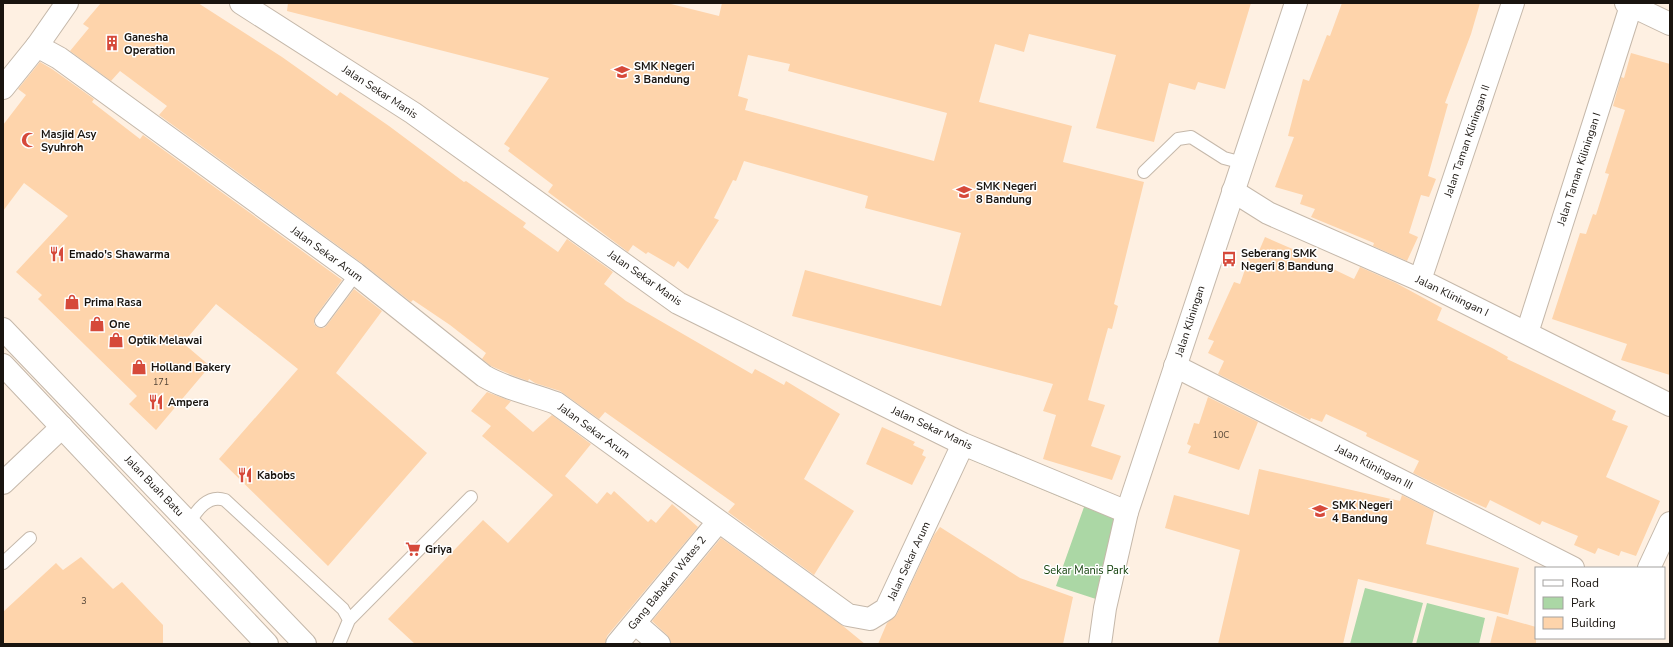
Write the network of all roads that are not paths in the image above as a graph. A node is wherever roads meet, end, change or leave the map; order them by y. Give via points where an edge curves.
1 (67, 3) edge
2 (241, 3) edge
3 (1296, 3) edge
4 (1513, 3) edge
5 (1629, 4) edge
6 (1670, 24) edge
7 (37, 46) junction
8 (3, 88) edge
9 (1243, 163) junction
10 (1144, 172) dead end
11 (1233, 191) junction
12 (356, 274) junction
13 (1420, 280) junction
14 (321, 321) dead end
15 (3, 329) edge
16 (1527, 333) junction
17 (3, 365) edge
18 (1176, 366) junction
19 (1670, 404) edge
20 (62, 427) junction
21 (963, 444) junction
22 (3, 483) edge
23 (471, 497) dead end
24 (1127, 512) junction
25 (718, 522) junction
26 (189, 523) junction
27 (1670, 523) edge
28 (30, 538) dead end
29 (3, 563) edge
30 (1571, 567) edge
31 (1649, 567) edge
32 (349, 620) junction
33 (635, 623) junction
34 (267, 644) edge
35 (305, 644) edge
36 (339, 644) edge
37 (617, 644) edge
38 (659, 644) edge
39 (1100, 644) edge

1 - 7 street
2 - 21 street, Jalan Sekar Manis via 413,113 678,303
3 - 9 street, Jalan Kliningan
4 - 13 street, Jalan Taman Kliningan II
5 - 6 street
5 - 16 street, Jalan Taman Kiliningan I
7 - 8 street
7 - 12 street, Jalan Sekar Arum via 59,58
9 - 10 lane via 1224,158 1192,137 1178,139
9 - 11 street, Jalan Kliningan
11 - 13 street, Jalan Kliningan I via 1268,213
11 - 18 street, Jalan Kliningan
12 - 14 lane
12 - 25 street, Jalan Sekar Arum via 484,376 498,384 556,403
13 - 16 street, Jalan Kliningan I
15 - 26 street, Jalan Buah Batu
16 - 19 street, Jalan Kliningan I
17 - 20 street
18 - 24 street, Jalan Kliningan
18 - 30 street, Jalan Kliningan III
20 - 22 street
20 - 34 street
21 - 24 street, Jalan Sekar Manis
21 - 25 street, Jalan Sekar Arum via 886,609 875,617 864,619 848,615
23 - 32 lane
24 - 39 street, Jalan Kliningan via 1104,608
25 - 33 street, Gang Babakan Wates 2
26 - 32 lane via 200,507 213,499 225,500 343,609
26 - 35 street, Jalan Buah Batu
27 - 31 street
28 - 29 lane
32 - 36 lane
33 - 37 street, Gang Babakan Wates 2
33 - 38 street

